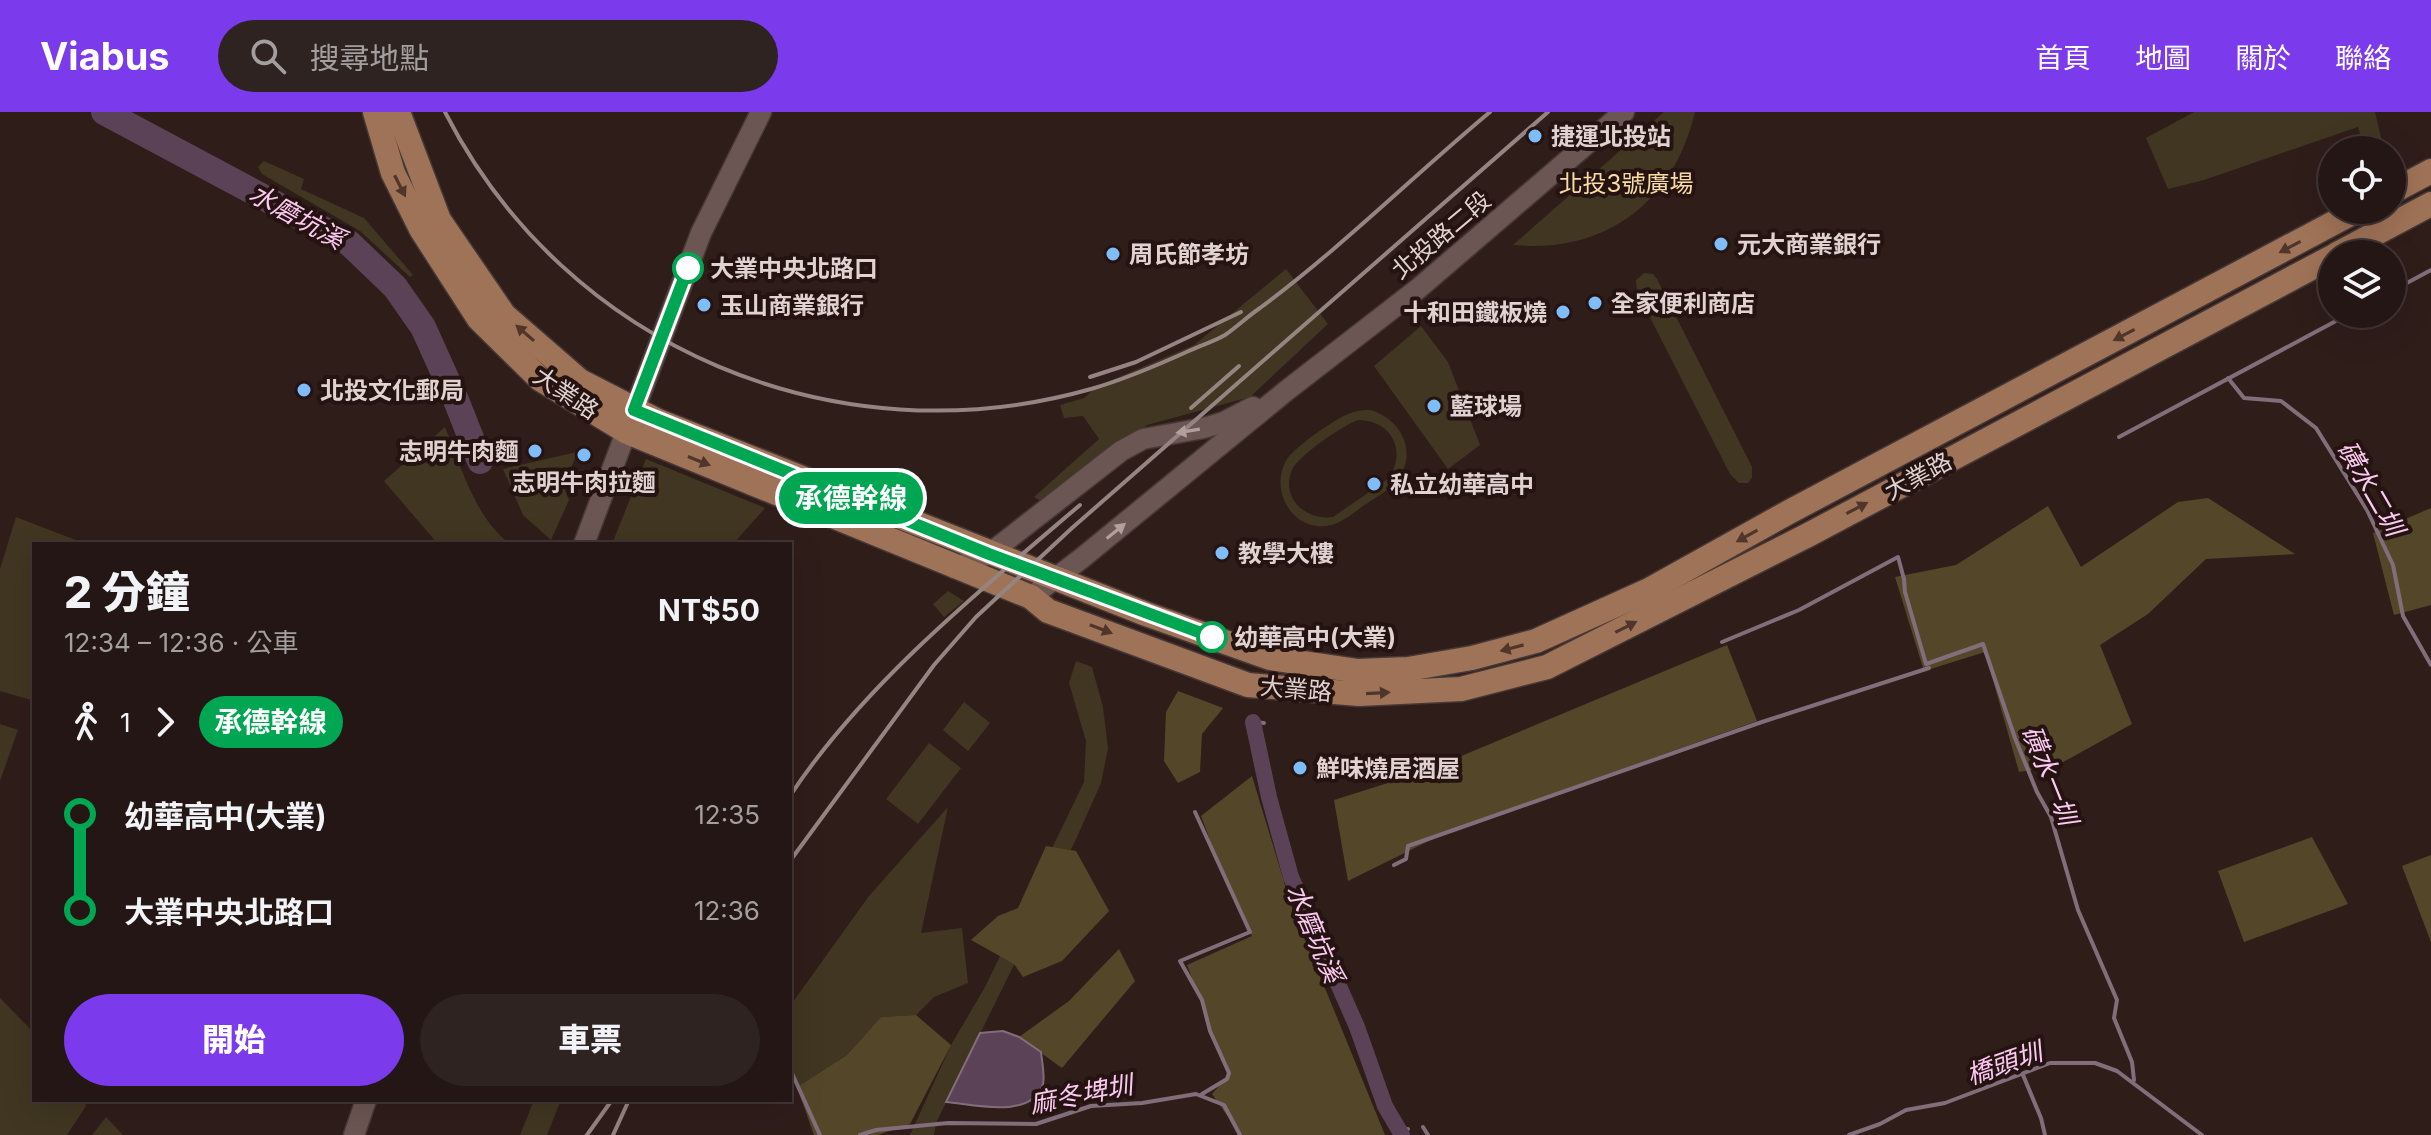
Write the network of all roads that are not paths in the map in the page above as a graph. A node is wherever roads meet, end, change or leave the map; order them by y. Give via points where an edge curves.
1 (375, 112) edge
2 (398, 112) edge
3 (761, 112) edge
4 (1624, 112) edge
5 (2431, 171) edge
6 (2406, 184) edge
7 (2431, 204) edge
8 (2332, 224) edge
9 (2363, 240) edge
10 (2318, 264) edge
11 (1286, 391) junction
12 (630, 421) junction
13 (585, 542) edge
14 (989, 554) junction
15 (954, 568) junction
16 (1055, 580) junction
17 (1031, 597) junction
18 (365, 1102) edge
19 (354, 1135) edge

1 -> 12 main road, 大業路 via 393,173 421,229 479,319 540,379
12 -> 2 main road, 大業路 via 504,315 439,220
3 - 12 street via 701,233
4 - 11 street, 北投路二段 via 1432,278
5 - 6 main road
7 - 9 main road, 大業路
8 -> 16 main road, 大業路 via 1649,590 1536,641 1408,669 1358,671 1270,658
17 -> 10 main road, 大業路 via 1048,611 1266,688 1359,694 1461,689 1547,667
11 -> 14 street via 1224,422 1143,439 1121,451
16 -> 11 street
12 - 13 street
12 - 14 main road, 大業路
12 -> 15 main road, 大業路
14 - 15 street
14 - 16 main road, 大業路
15 - 17 main road, 大業路
16 - 17 street
18 - 19 street

